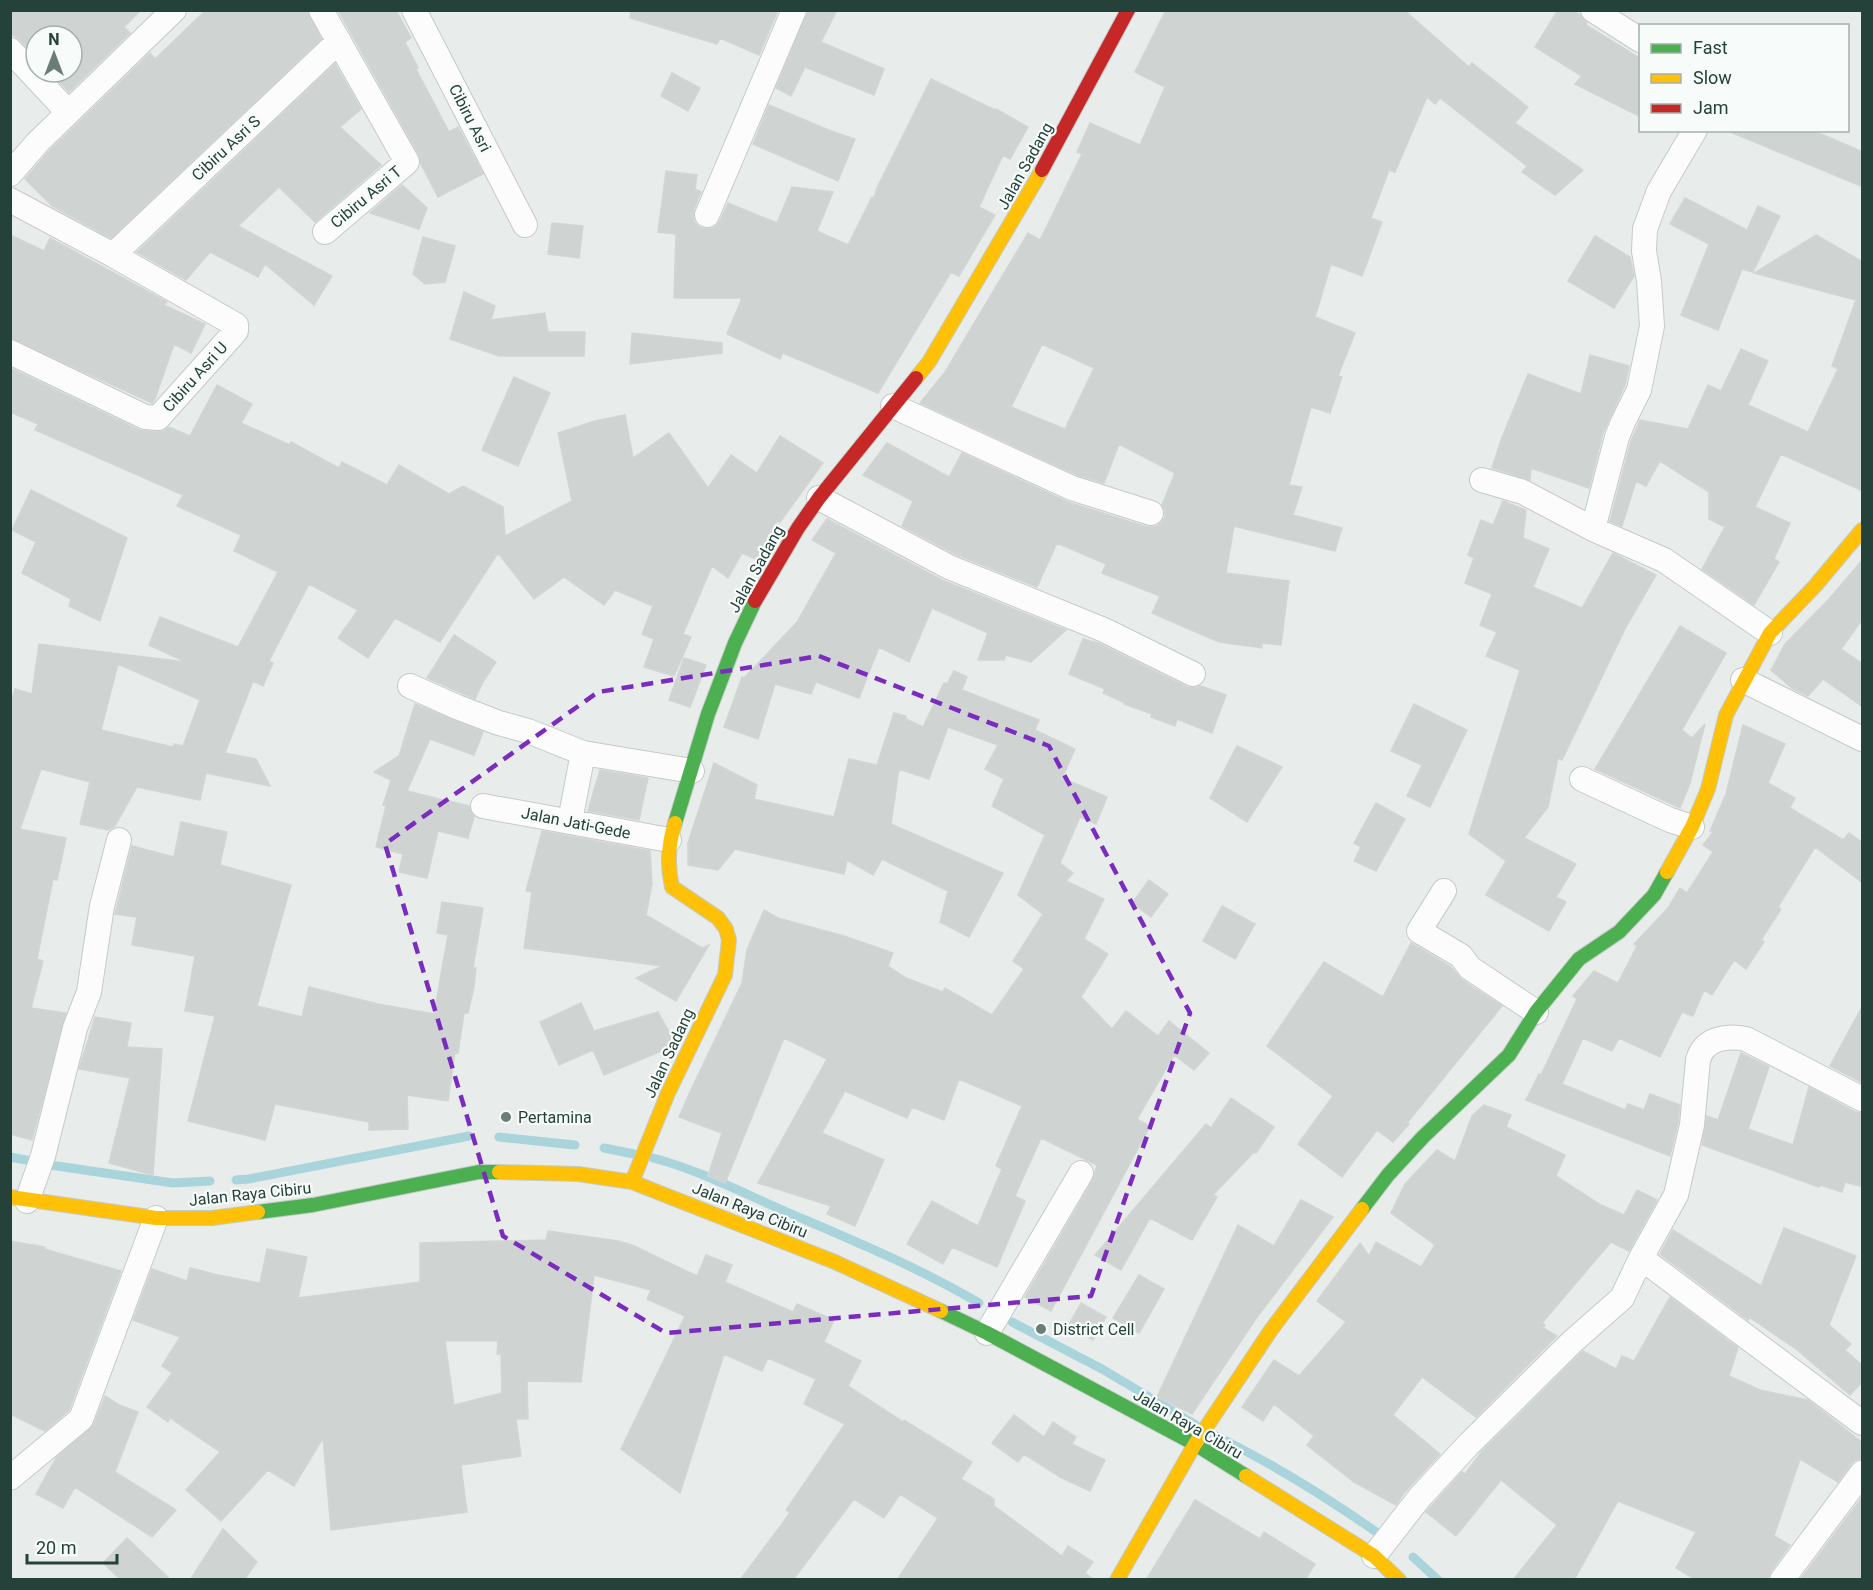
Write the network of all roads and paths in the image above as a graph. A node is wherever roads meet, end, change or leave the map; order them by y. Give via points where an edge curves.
1 (174, 10) edge
2 (321, 10) edge
3 (414, 10) edge
4 (794, 10) edge
5 (1128, 10) edge
6 (1593, 10) edge
7 (1639, 39) edge
8 (339, 40) junction
9 (10, 50) edge
10 (68, 112) junction
11 (1694, 132) edge
12 (10, 174) edge
13 (10, 200) edge
14 (707, 215) dead end
15 (525, 225) dead end
16 (324, 232) dead end
17 (112, 255) junction
18 (10, 352) edge
19 (893, 406) junction
20 (1482, 480) dead end
21 (819, 498) junction
22 (1150, 513) dead end
23 (1593, 529) junction
24 (1863, 530) edge
25 (1770, 633) junction
26 (1193, 674) dead end
27 (1743, 680) junction
28 (410, 686) dead end
29 (1863, 739) edge
30 (583, 753) junction
31 (692, 771) junction
32 (1582, 779) dead end
33 (483, 806) dead end
34 (570, 820) junction
35 (1692, 827) junction
36 (119, 840) dead end
37 (669, 840) junction
38 (1444, 891) dead end
39 (1536, 1012) junction
40 (1863, 1099) edge
41 (1081, 1173) dead end
42 (632, 1182) junction
43 (19, 1199) edge
44 (156, 1218) junction
45 (1641, 1258) junction
46 (987, 1333) junction
47 (1863, 1423) edge
48 (1195, 1444) junction
49 (1863, 1473) edge
50 (10, 1478) edge
51 (1374, 1556) junction
52 (1118, 1580) edge
53 (1399, 1580) edge
54 (1782, 1580) edge

1 - 10 street
2 - 8 street
3 - 15 street, Cibiru Asri
4 - 14 street
5 - 19 main road, Jalan Sadang via 1018,214 929,362
6 - 7 street
8 - 16 street, Cibiru Asri T via 407,162
8 - 17 street, Cibiru Asri S
9 - 10 street
10 - 12 street
11 - 23 street via 1659,191 1645,229 1652,326 1639,390 1617,438
13 - 17 street, Cibiru Asri U
17 - 18 street, Cibiru Asri U via 236,325 236,331 166,411 158,418 145,417
19 - 21 main road, Jalan Sadang
19 - 22 street via 1072,488
20 - 23 street via 1523,492
21 - 26 street via 948,567 1104,630
21 - 31 main road, Jalan Sadang via 755,601 740,633 706,720
23 - 25 street via 1664,560
24 - 25 main road
25 - 27 main road
27 - 29 street
27 - 35 main road via 1726,715 1708,789
28 - 30 street
30 - 31 street
30 - 34 street
31 - 37 main road, Jalan Sadang
32 - 35 street
33 - 34 street, Jalan Jati-Gede
34 - 37 street, Jalan Jati-Gede
35 - 39 main road via 1654,895 1619,932 1579,959
36 - 43 street via 102,906 89,992 75,1028 43,1156
37 - 42 main road, Jalan Sadang via 672,887 718,918 729,940 725,975 668,1093
38 - 39 street via 1419,931 1461,956 1470,968
39 - 48 main road via 1509,1055 1388,1175 1271,1330
40 - 45 street via 1746,1039 1730,1036 1714,1040 1698,1060 1692,1125 1676,1195
41 - 46 street
42 - 44 main road, Jalan Raya Cibiru via 578,1174 479,1172 313,1204 212,1218
42 - 46 main road, Jalan Raya Cibiru via 835,1262
43 - 44 main road, Jalan Raya Cibiru
44 - 50 street via 81,1419
45 - 47 street
45 - 51 street via 1622,1298 1468,1445 1420,1497
46 - 48 main road, Jalan Raya Cibiru
48 - 51 main road, Jalan Raya Cibiru
48 - 52 main road
49 - 54 street
51 - 53 main road, Jalan Raya Cibiru

